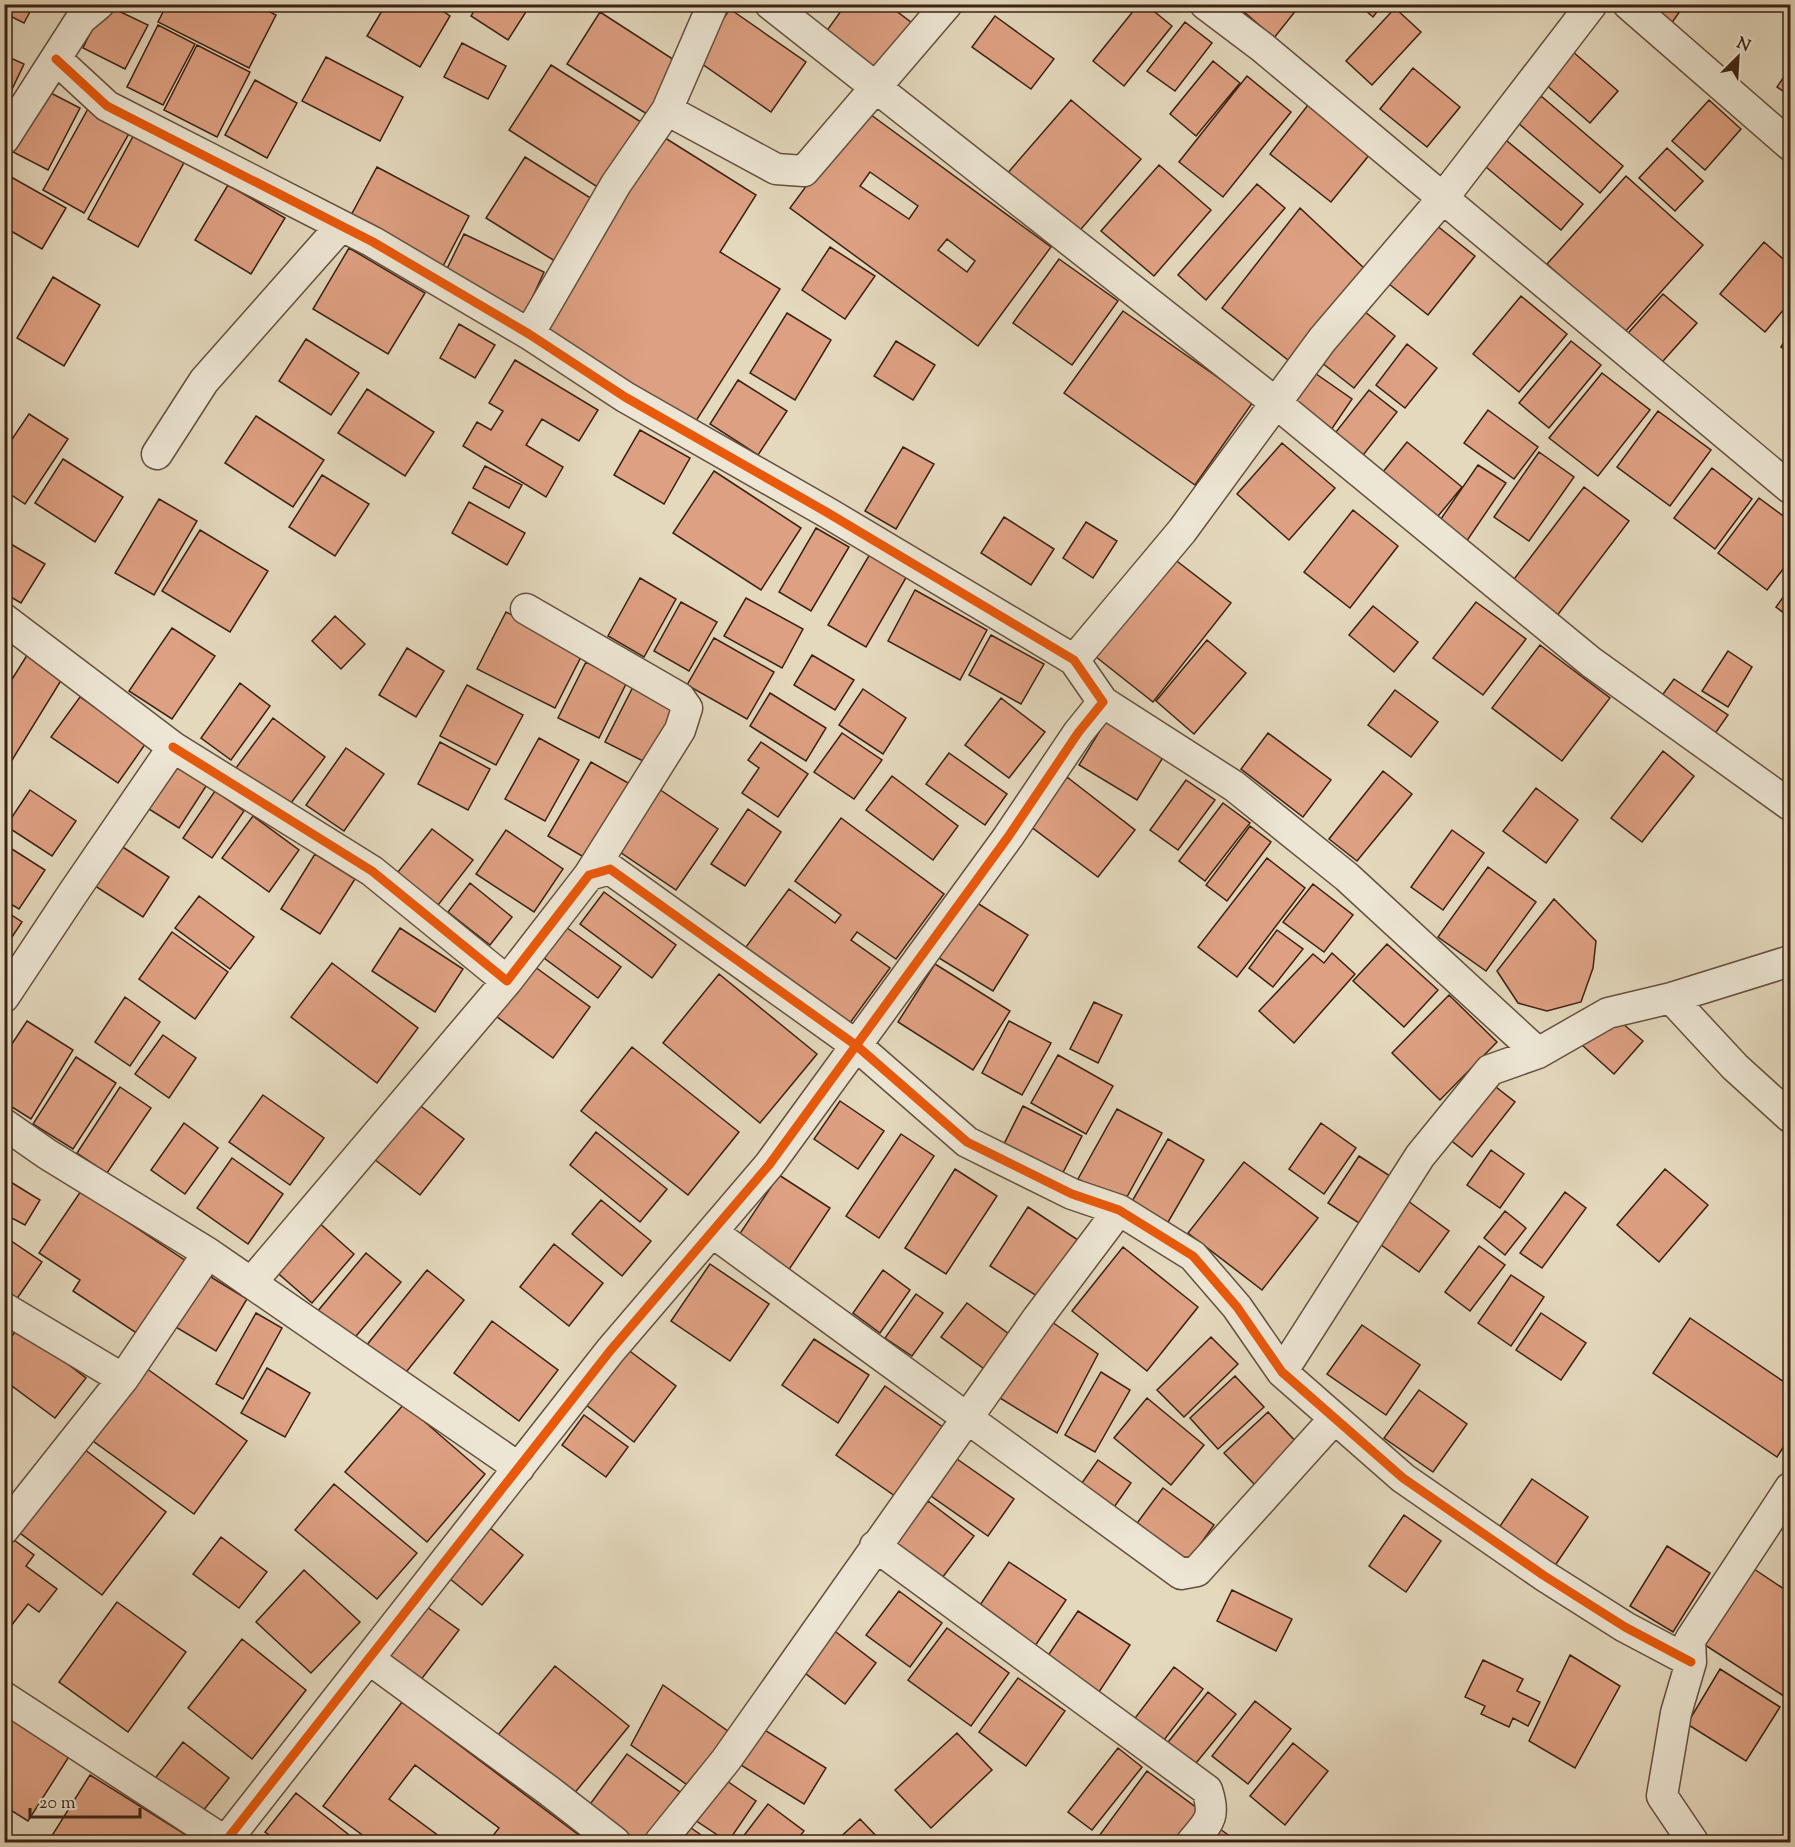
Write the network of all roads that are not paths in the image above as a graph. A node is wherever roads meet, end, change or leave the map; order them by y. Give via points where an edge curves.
1 (99, 4) edge
2 (713, 4) edge
3 (770, 4) edge
4 (947, 4) edge
5 (1205, 4) edge
6 (1592, 4) edge
7 (1628, 4) edge
8 (56, 58) junction
9 (875, 89) junction
10 (668, 110) junction
11 (4, 139) edge
12 (1791, 145) edge
13 (1443, 198) junction
14 (341, 226) junction
15 (529, 334) junction
16 (1276, 403) junction
17 (157, 454) dead end
18 (1791, 488) edge
19 (526, 609) dead end
20 (4, 619) edge
21 (1074, 660) junction
22 (1102, 702) junction
23 (173, 747) junction
24 (1791, 805) edge
25 (589, 875) junction
26 (1791, 961) edge
27 (507, 981) junction
28 (4, 997) edge
29 (1671, 998) junction
30 (857, 1046) junction
31 (1538, 1053) junction
32 (1791, 1117) edge
33 (4, 1124) edge
34 (1119, 1210) junction
35 (712, 1232) junction
36 (208, 1253) junction
37 (252, 1283) junction
38 (4, 1308) edge
39 (1282, 1372) junction
40 (123, 1379) junction
41 (966, 1418) junction
42 (1334, 1419) junction
43 (519, 1468) junction
44 (1791, 1488) edge
45 (4, 1529) edge
46 (875, 1546) junction
47 (369, 1659) junction
48 (1691, 1662) junction
49 (4, 1697) edge
50 (236, 1838) edge
51 (615, 1842) edge
52 (660, 1842) edge
53 (1192, 1842) edge
54 (1693, 1842) edge

1 - 8 street via 81,19
2 - 10 street
3 - 9 street
4 - 9 street
5 - 13 street
6 - 13 street
7 - 12 street
8 - 11 street
8 - 14 street via 106,106
9 - 10 street via 804,171 776,169
9 - 16 street
10 - 15 street via 616,184
13 - 16 street via 1322,340
13 - 18 street
14 - 15 street
14 - 17 street via 204,381
15 - 21 street via 626,397
16 - 21 street via 1182,531
16 - 24 street via 1591,662
19 - 25 street via 680,698 687,708 680,730
20 - 23 street
21 - 22 street
22 - 30 street
22 - 31 street via 1234,786 1339,870
23 - 27 street via 372,871
23 - 28 street
25 - 27 street
25 - 30 street via 610,869
26 - 29 street
27 - 37 street
29 - 31 street via 1608,1013
29 - 32 street via 1735,1067
30 - 34 street via 967,1142 1072,1194
30 - 35 street via 770,1166
31 - 39 street via 1490,1070 1420,1156
33 - 36 street
34 - 39 street via 1193,1256 1237,1307
34 - 41 street
35 - 41 street
35 - 43 street via 610,1351
36 - 37 street
36 - 40 street
37 - 43 street
38 - 40 street
39 - 42 street
40 - 45 street
41 - 42 street via 1181,1574 1197,1571
41 - 46 street
42 - 48 street via 1403,1478 1544,1575 1624,1627
43 - 47 street
44 - 48 street via 1690,1640
46 - 52 street via 726,1760
46 - 53 street via 1207,1790 1212,1806 1210,1822
47 - 50 street
47 - 51 street
48 - 54 street via 1676,1713 1662,1796
49 - 50 street

